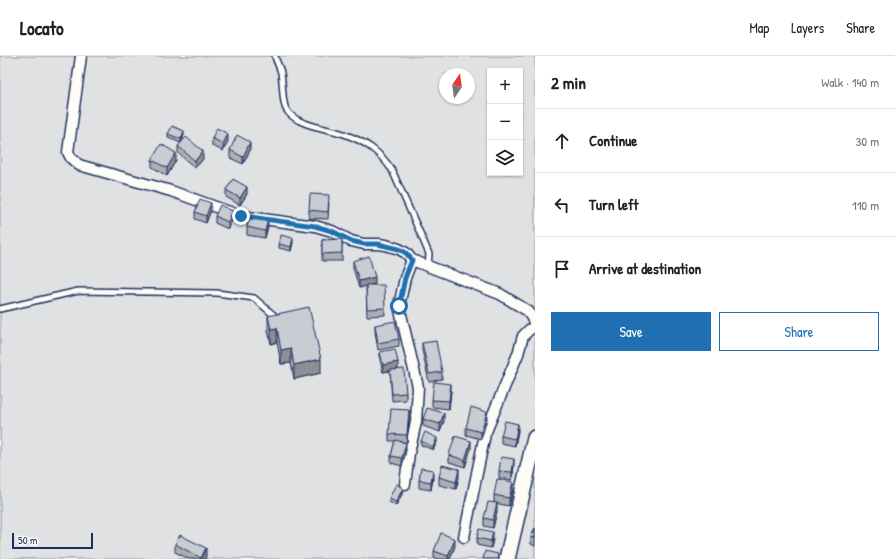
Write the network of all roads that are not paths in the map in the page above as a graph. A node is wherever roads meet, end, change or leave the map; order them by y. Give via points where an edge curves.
1 (81, 56) edge
2 (275, 56) edge
3 (412, 260) junction
4 (428, 266) junction
5 (0, 309) edge
6 (276, 317) edge
7 (535, 325) edge
8 (535, 438) edge
9 (405, 484) dead end
10 (464, 537) dead end
11 (507, 559) edge

1 - 3 street via 68,152 79,165 171,191 241,216 315,226 351,241 386,245 406,253
2 - 4 lane via 281,71 283,102 295,119 356,139 385,160 392,170 429,254
3 - 4 street
3 - 9 street via 399,306 418,387 416,422
4 - 7 street via 500,294 528,310
5 - 6 lane via 78,291 217,293 254,298
7 - 10 street via 523,336 485,434
8 - 11 street

